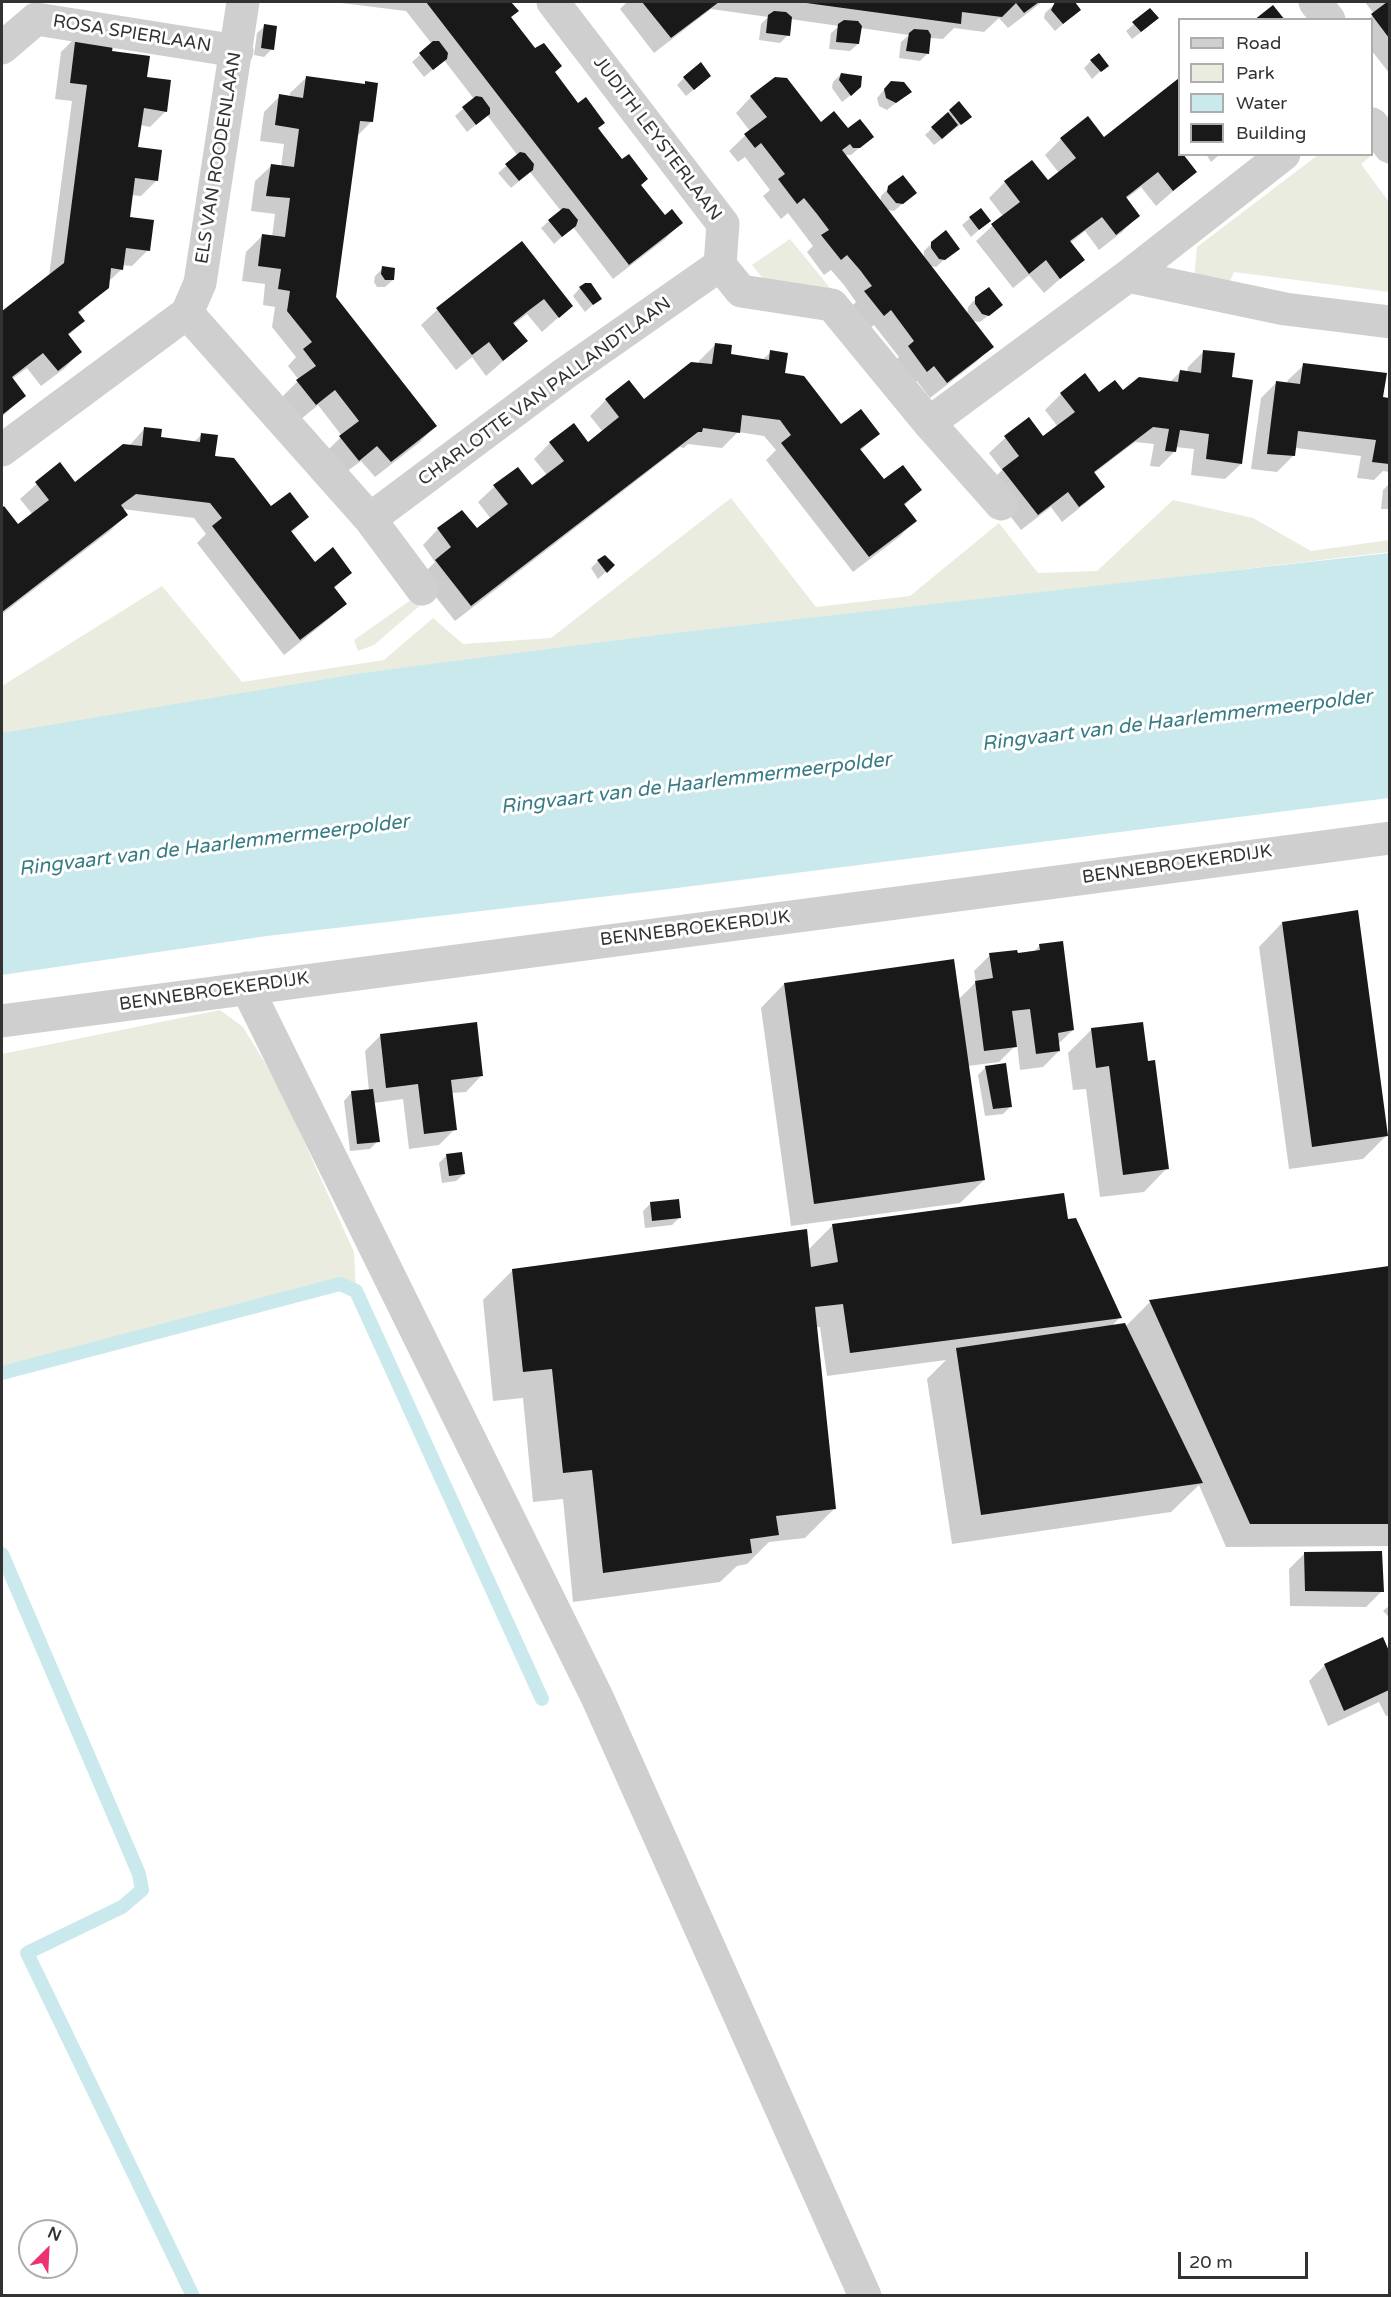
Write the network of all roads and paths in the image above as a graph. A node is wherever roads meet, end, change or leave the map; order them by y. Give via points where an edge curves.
1 (243, 2) edge
2 (553, 2) edge
3 (1315, 2) edge
4 (1327, 18) edge
5 (2, 48) edge
6 (237, 51) junction
7 (1373, 127) edge
8 (1389, 147) edge
9 (1281, 156) edge
10 (720, 266) junction
11 (1128, 276) junction
12 (187, 313) junction
13 (1389, 322) edge
14 (929, 423) junction
15 (2, 450) edge
16 (1001, 504) dead end
17 (370, 519) junction
18 (422, 589) dead end
19 (1389, 838) edge
20 (247, 988) junction
21 (2, 1022) edge
22 (865, 2295) edge

1 - 6 street, ELS VAN ROODENLAAN
2 - 10 street, JUDITH LEYSTERLAAN via 723,224
3 - 4 street
5 - 6 street, ROSA SPIERLAAN via 36,19
6 - 12 street, ELS VAN ROODENLAAN via 200,283
7 - 8 street
9 - 11 street
10 - 14 street via 741,291 832,305
10 - 17 street, CHARLOTTE VAN PALLANDTLAAN via 564,374
11 - 13 street via 1285,309
11 - 14 street
12 - 15 street
12 - 17 street
14 - 16 street
17 - 18 street
19 - 20 street, BENNEBROEKERDIJK
20 - 21 street, BENNEBROEKERDIJK
20 - 22 street via 597,1697

